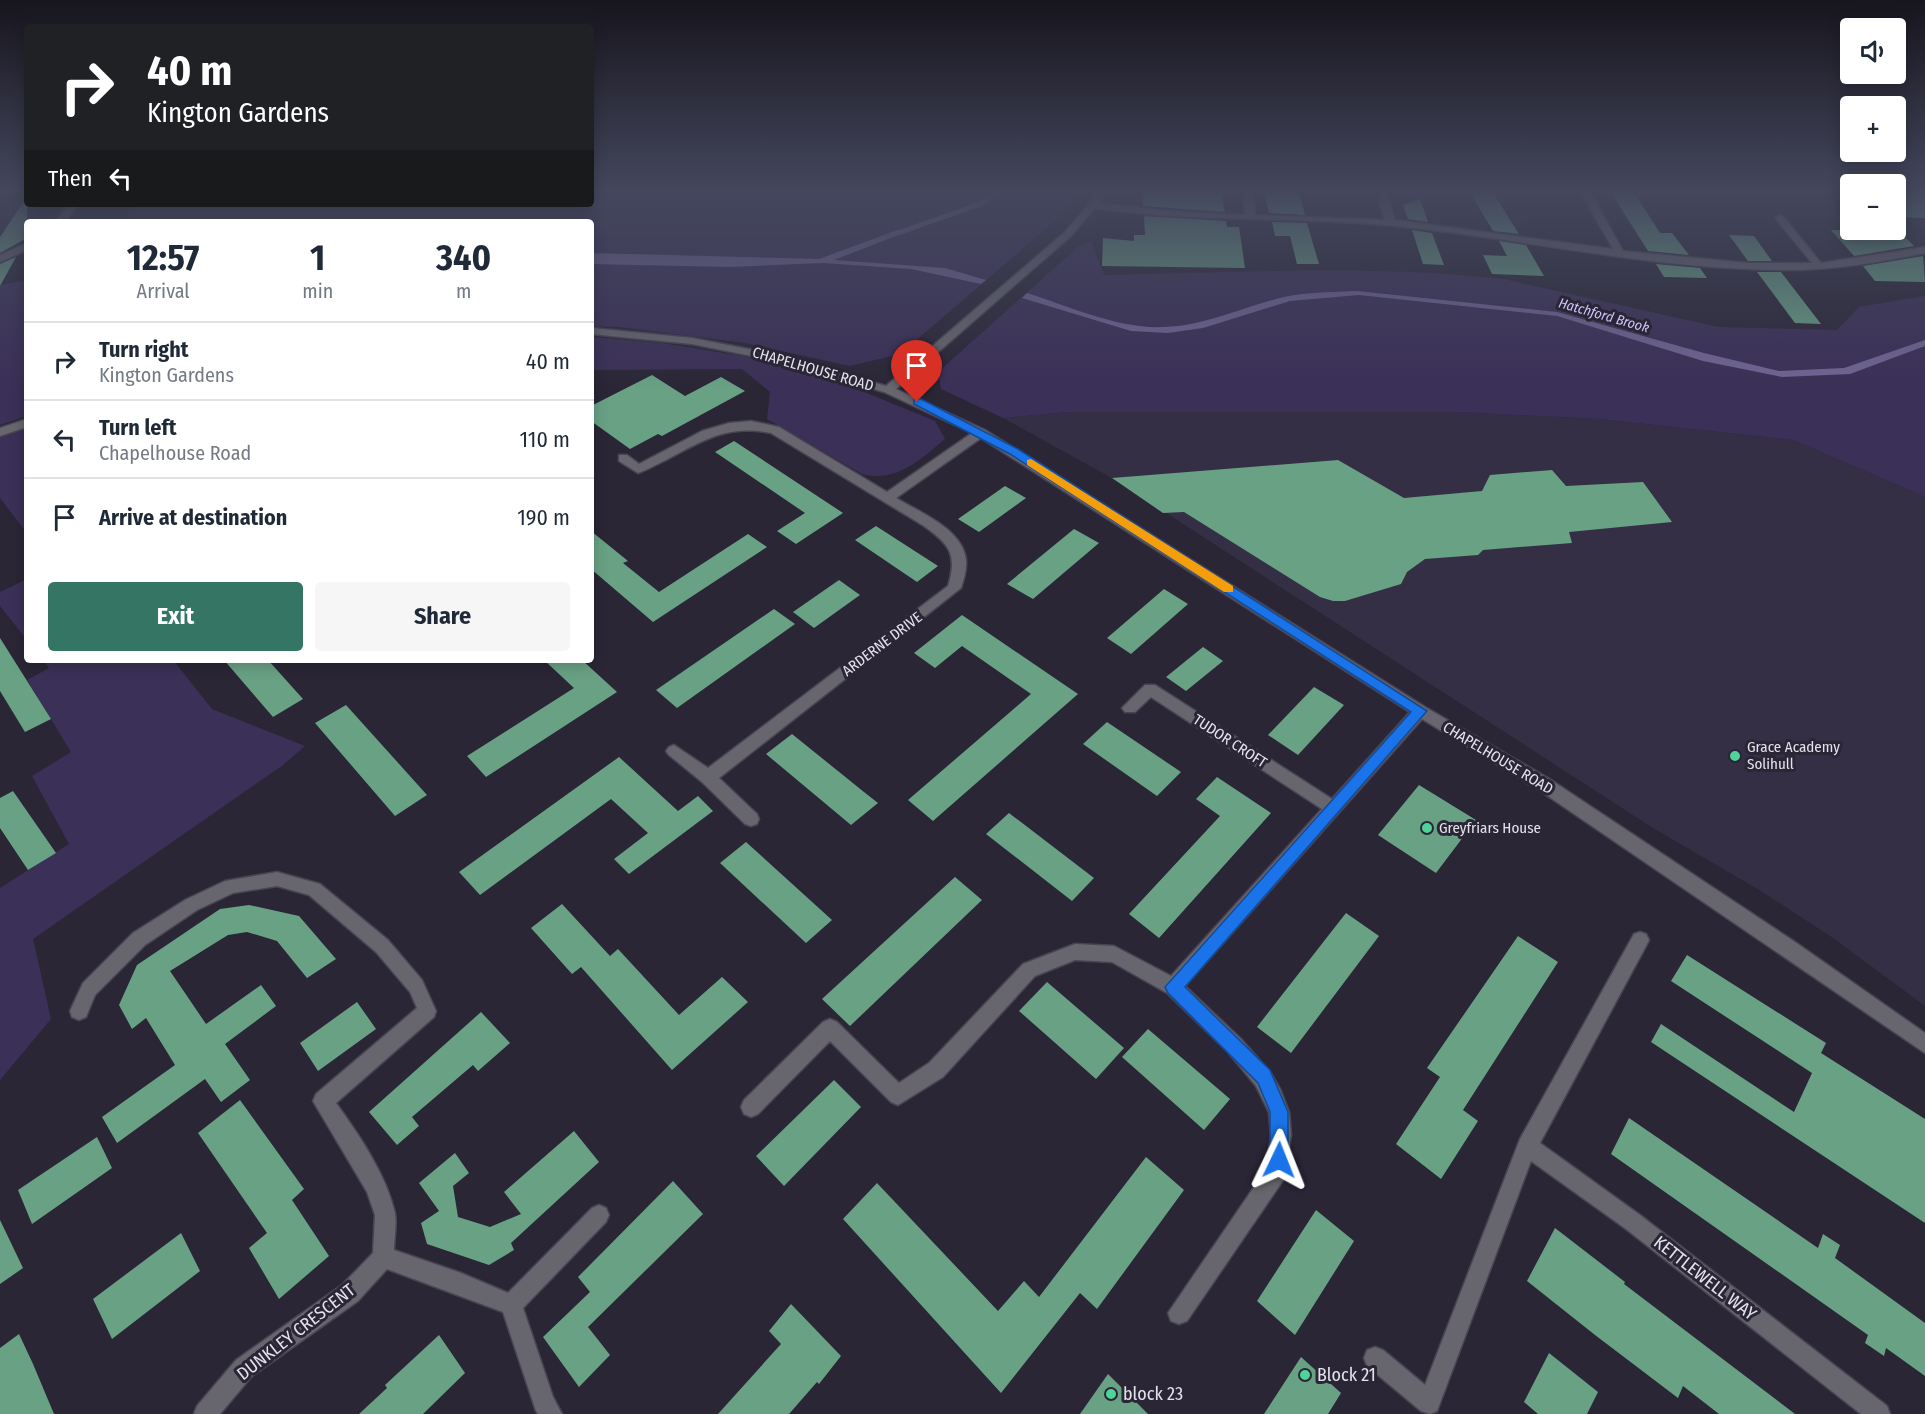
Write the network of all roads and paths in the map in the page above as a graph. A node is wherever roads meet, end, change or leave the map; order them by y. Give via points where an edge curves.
1 (1041, 257) edge
2 (1643, 257) edge
3 (1812, 257) edge
4 (1889, 257) edge
5 (1818, 265) junction
6 (594, 332) edge
7 (888, 390) junction
8 (24, 424) edge
9 (0, 432) edge
10 (981, 433) junction
11 (623, 458) dead end
12 (887, 498) junction
13 (1130, 708) dead end
14 (1420, 711) junction
15 (674, 750) dead end
16 (708, 777) junction
17 (1333, 808) junction
18 (751, 819) dead end
19 (1641, 940) dead end
20 (1173, 987) junction
21 (79, 1011) dead end
22 (1925, 1044) edge
23 (751, 1107) dead end
24 (1527, 1146) junction
25 (599, 1215) dead end
26 (383, 1257) junction
27 (511, 1305) junction
28 (1179, 1313) dead end
29 (1375, 1358) dead end
30 (205, 1414) edge
31 (551, 1414) edge
32 (1879, 1414) edge

1 - 7 street
2 - 5 street via 1710,264
3 - 5 street
4 - 5 street
6 - 7 street, CHAPELHOUSE ROAD via 736,348
7 - 10 street, CHAPELHOUSE ROAD
8 - 9 street
10 - 12 street
10 - 14 street, CHAPELHOUSE ROAD
11 - 12 street, ARDERNE DRIVE via 638,470 706,434 751,425 774,430
12 - 16 street, ARDERNE DRIVE via 950,540 959,554 954,588
13 - 17 street, TUDOR CROFT via 1150,689
14 - 17 street
14 - 22 street, CHAPELHOUSE ROAD via 1555,792
15 - 16 street
16 - 18 street
17 - 20 street
19 - 24 street
20 - 23 street via 1114,954 1076,952 1029,970 936,1070 898,1095 830,1028
20 - 28 street via 1264,1076 1279,1112 1281,1147 1277,1172
21 - 26 street via 89,989 139,939 191,905 231,886 277,879 314,889 382,946 416,986 427,1011 323,1101 376,1188 385,1215
24 - 29 street via 1429,1403
24 - 32 street, KETTLEWELL WAY via 1633,1221
25 - 27 street
26 - 27 street
26 - 30 street, DUNKLEY CRESCENT via 350,1293 244,1368
27 - 31 street

